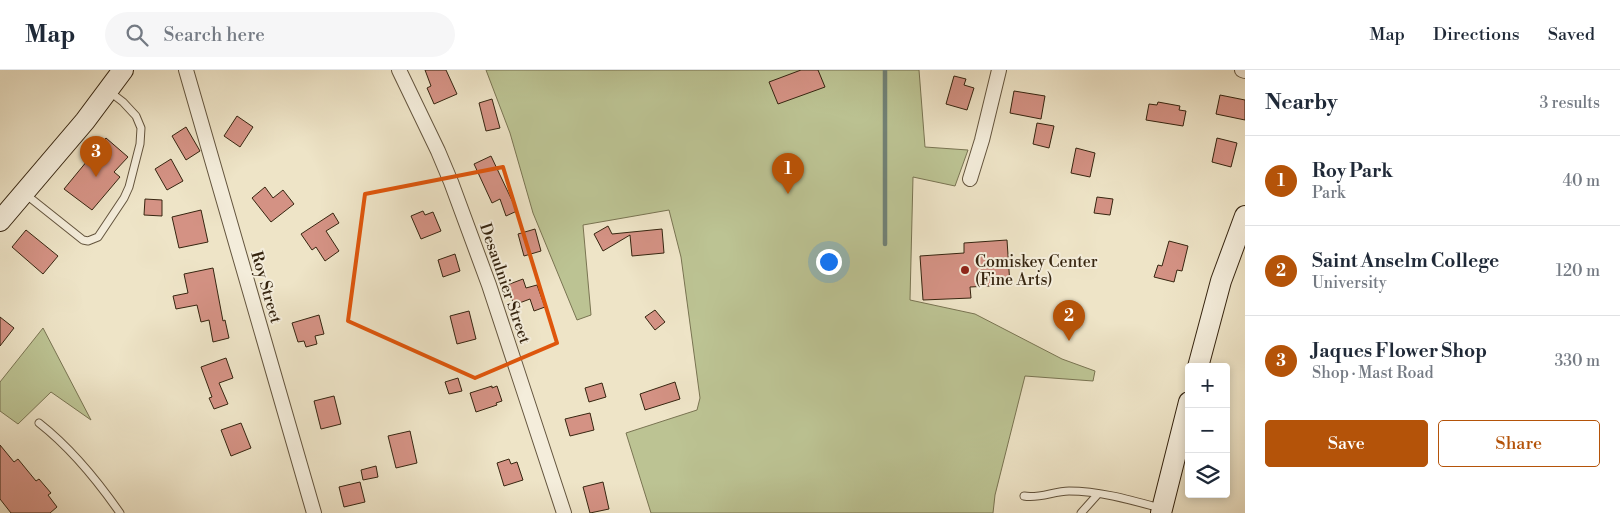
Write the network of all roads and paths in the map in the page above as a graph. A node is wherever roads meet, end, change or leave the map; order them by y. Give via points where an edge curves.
1 (123, 70) edge
2 (186, 70) edge
3 (399, 70) edge
4 (999, 70) edge
5 (109, 91) junction
6 (970, 179) dead end
7 (24, 193) junction
8 (5, 213) edge
9 (1243, 224) edge
10 (1199, 363) edge
11 (1188, 408) edge
12 (39, 423) dead end
13 (1098, 494) junction
14 (1024, 496) dead end
15 (1162, 511) edge
16 (120, 513) edge
17 (314, 513) edge
18 (564, 513) edge
19 (1081, 513) edge

1 - 5 street
2 - 17 street, Roy Street
3 - 18 street, Desaulnier Street via 451,182 492,294
4 - 6 street
5 - 7 street
5 - 7 lane via 132,110 141,134 129,187 98,237 83,240
7 - 8 street
9 - 10 street via 1221,281
11 - 15 street
12 - 16 lane via 72,453
13 - 14 lane via 1067,491
13 - 15 lane via 1131,500
13 - 19 lane

